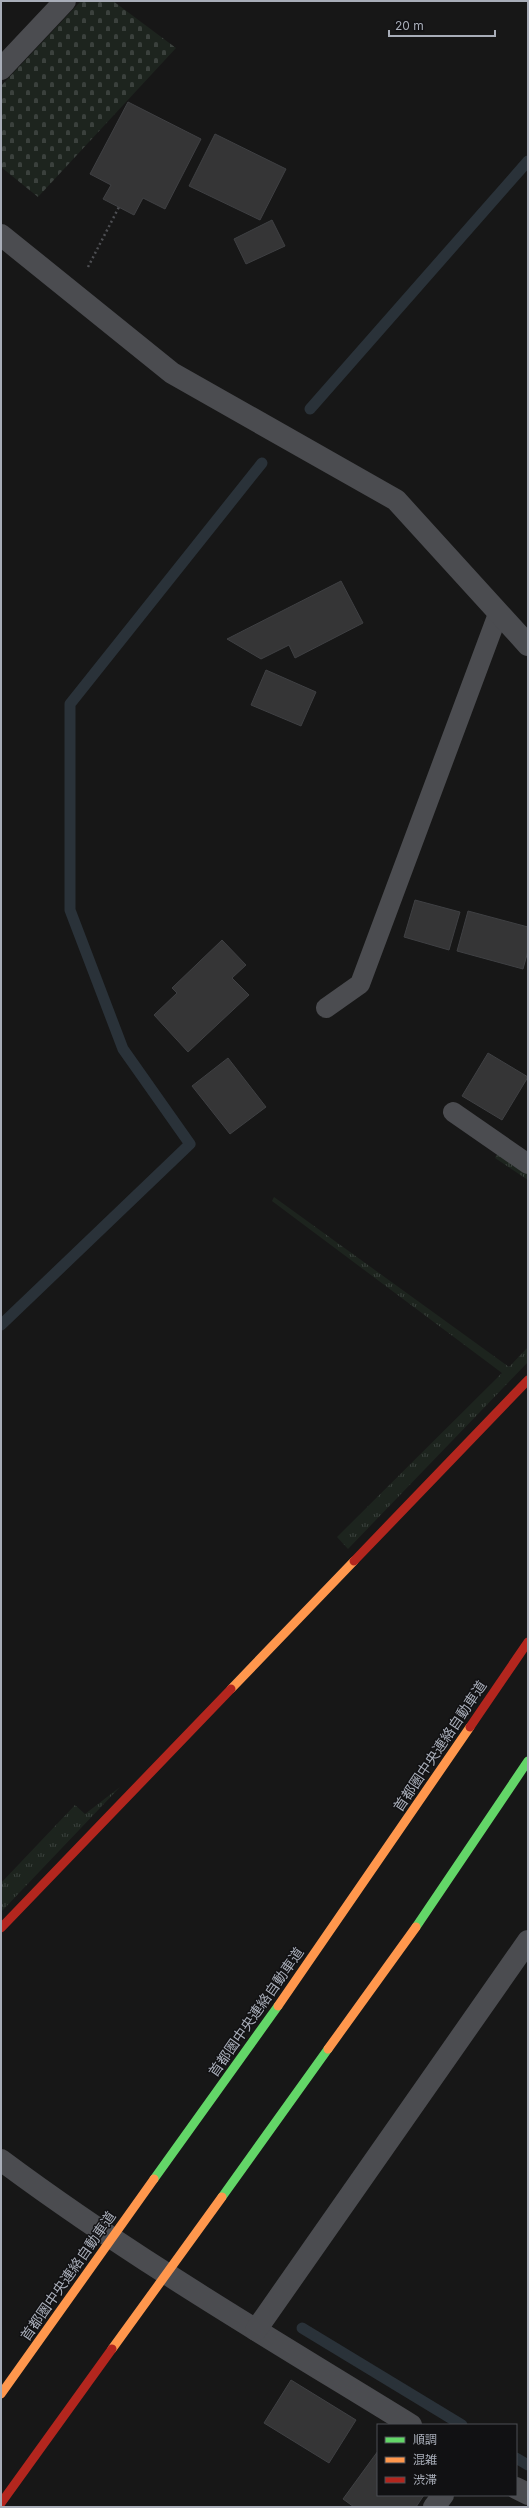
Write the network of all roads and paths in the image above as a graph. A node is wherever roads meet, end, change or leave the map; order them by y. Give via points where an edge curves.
1 (65, 1) edge
2 (1, 69) edge
3 (120, 207) dead end
4 (1, 236) edge
5 (74, 294) junction
6 (498, 614) junction
7 (528, 645) edge
8 (326, 1008) dead end
9 (453, 1112) dead end
10 (528, 1164) edge
11 (528, 1380) edge
12 (528, 1642) edge
13 (528, 1761) edge
14 (1, 1928) edge
15 (528, 1941) edge
16 (1, 2160) edge
17 (256, 2330) junction
18 (1, 2394) edge
19 (409, 2424) edge
20 (517, 2488) edge
21 (528, 2494) edge
22 (442, 2496) edge
23 (1, 2504) edge
24 (434, 2507) edge

1 - 2 street
3 - 5 path
4 - 5 street
5 - 6 street via 172,373 396,500
6 - 7 street
6 - 8 lane via 360,984
9 - 10 lane
11 - 14 main road
12 - 18 main road, 首都圏中央連絡自動車道, bridge via 313,1955
13 - 23 main road, bridge via 419,1923
15 - 17 street
16 - 17 street via 54,2200
17 - 19 street
20 - 21 street
22 - 24 street

